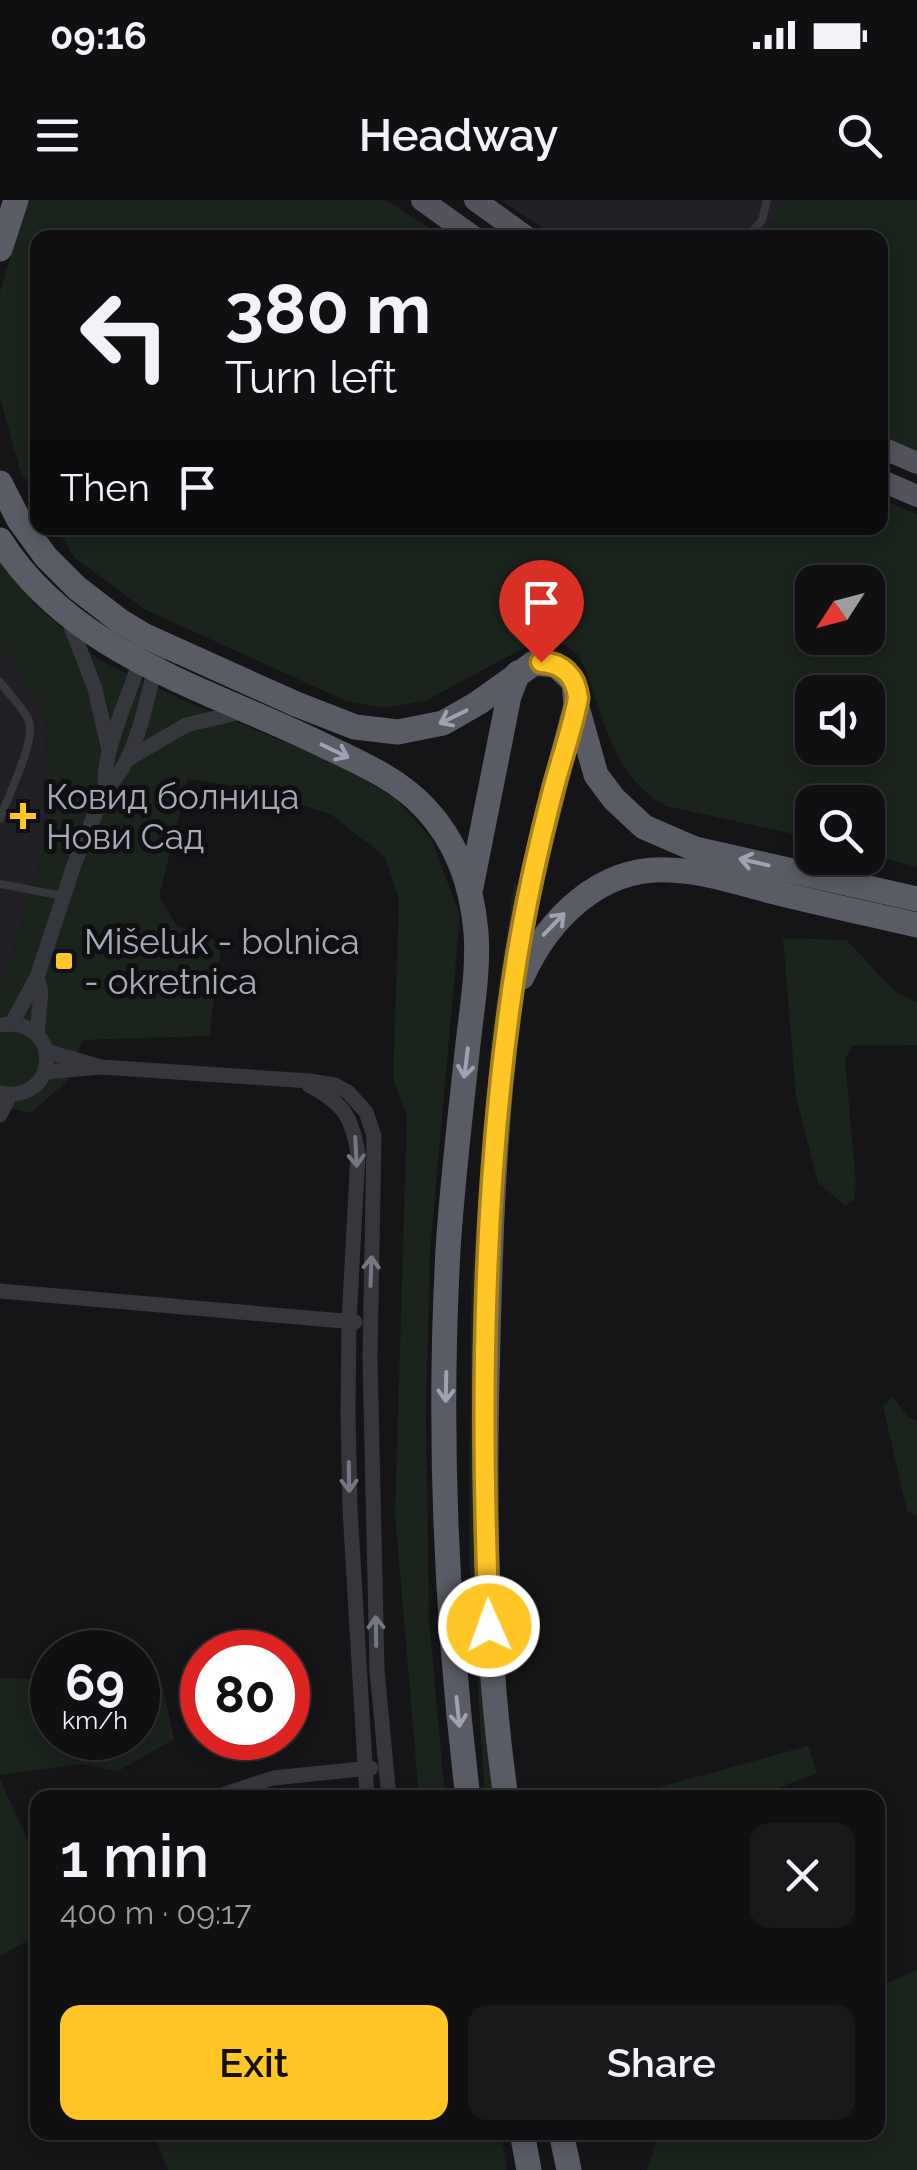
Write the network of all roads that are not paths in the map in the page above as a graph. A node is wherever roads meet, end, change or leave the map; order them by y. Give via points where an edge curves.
1 (16, 200) edge
2 (422, 200) edge
3 (475, 200) edge
4 (767, 200) edge
5 (464, 230) edge
6 (517, 230) edge
7 (754, 230) edge
8 (0, 249) edge
9 (888, 450) edge
10 (917, 463) edge
11 (888, 483) edge
12 (0, 484) edge
13 (917, 496) edge
14 (0, 540) edge
15 (67, 616) junction
16 (150, 652) junction
17 (518, 672) junction
18 (0, 682) edge
19 (576, 706) junction
20 (246, 711) junction
21 (109, 751) junction
22 (130, 758) junction
23 (106, 788) junction
24 (3, 801) edge
25 (0, 819) edge
26 (0, 884) edge
27 (470, 890) junction
28 (63, 896) junction
29 (917, 899) edge
30 (917, 925) edge
31 (37, 977) junction
32 (510, 1009) junction
33 (6, 1024) edge
34 (37, 1034) junction
35 (46, 1051) junction
36 (101, 1067) junction
37 (46, 1072) junction
38 (301, 1080) junction
39 (5, 1094) edge
40 (0, 1115) edge
41 (0, 1291) edge
42 (348, 1321) junction
43 (369, 1323) junction
44 (385, 1766) junction
45 (364, 1768) junction
46 (236, 1790) edge
47 (366, 1790) edge
48 (388, 1790) edge
49 (467, 1790) edge
50 (505, 1790) edge
51 (523, 2140) edge
52 (562, 2140) edge
53 (529, 2170) edge
54 (568, 2170) edge

1 - 8 highway
2 - 5 main road
3 - 6 main road
4 - 7 lane
9 - 10 main road
11 - 13 main road
12 - 16 highway via 30,538 61,573
14 - 15 highway
15 - 16 highway via 101,640
15 - 21 street via 96,689
17 -> 16 highway via 443,723 374,731
16 - 20 highway
16 - 21 street
16 - 22 street
17 - 19 highway via 541,662 564,668 574,682
17 - 27 highway
18 - 24 lane via 30,727
29 -> 19 highway via 694,849 644,826 596,775
19 - 32 highway via 532,872
20 - 22 street via 186,724
20 -> 27 highway via 360,762 416,799 448,837
21 - 23 street
22 - 23 street
23 - 28 street
24 - 25 lane
26 - 28 lane
27 -> 49 highway via 477,966 448,1252 444,1476
28 - 31 street
32 -> 30 highway via 542,936 580,898 636,874 702,874
31 - 33 street
31 - 34 street
32 - 50 highway via 490,1232 484,1498
33 - 34 street
34 - 35 street
35 - 36 street
35 - 37 street
36 - 37 street
36 - 38 street
37 - 39 street via 28,1090
38 -> 42 street via 327,1094 354,1127
43 -> 38 street via 374,1136 366,1112 348,1092
39 - 40 street
41 - 42 street
42 - 43 street
42 -> 45 street
44 -> 43 street
44 - 45 street
44 - 48 street
45 - 46 street via 273,1778
45 - 47 street
51 - 53 highway
52 - 54 highway

